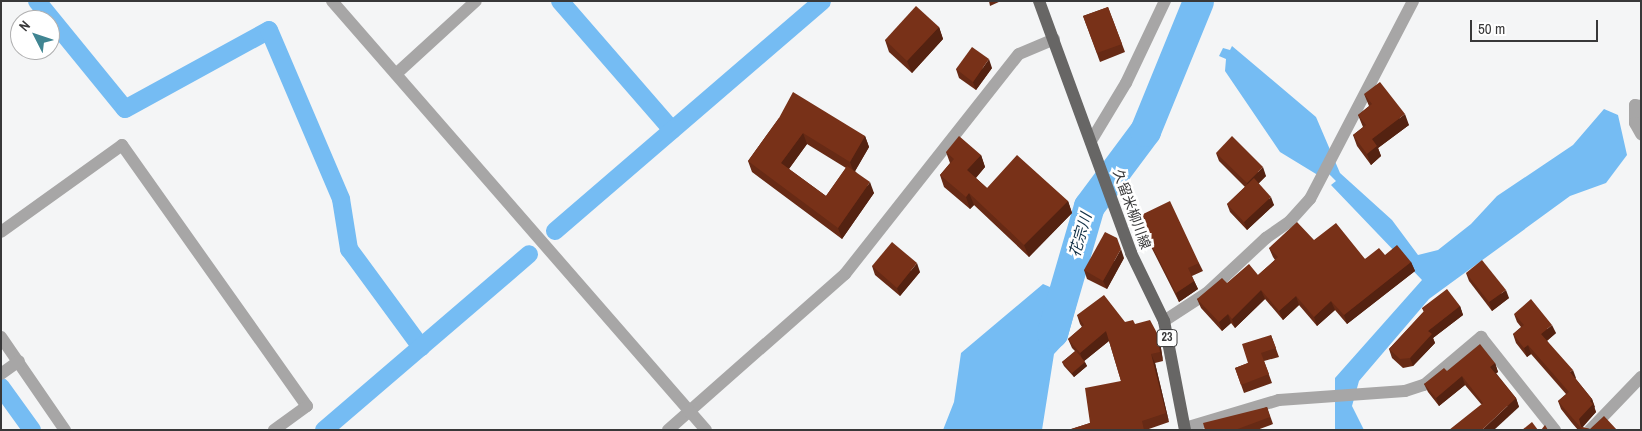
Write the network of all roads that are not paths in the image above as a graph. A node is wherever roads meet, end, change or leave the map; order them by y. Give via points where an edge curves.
1 (332, 1) edge
2 (476, 1) edge
3 (1039, 1) edge
4 (1164, 1) edge
5 (1413, 1) edge
6 (1054, 39) junction
7 (396, 74) junction
8 (1641, 106) edge
9 (1641, 134) edge
10 (1091, 142) junction
11 (1, 232) edge
12 (1164, 320) junction
13 (1, 337) edge
14 (19, 361) junction
15 (1, 374) edge
16 (1641, 377) edge
17 (689, 411) junction
18 (1185, 429) edge
19 (65, 430) edge
20 (274, 430) edge
21 (668, 430) edge
22 (706, 430) edge
23 (1556, 430) edge
24 (1590, 430) edge

1 - 7 street
2 - 7 street
3 - 6 main road, 久留米柳川線 / 23
4 - 10 street via 1126,83
5 - 12 street via 1310,199 1290,221 1266,238 1207,293
6 - 10 main road, 久留米柳川線 / 23
6 - 17 street via 1019,54 845,274
7 - 17 street
8 - 9 street via 1636,105 1635,123
10 - 12 main road, 久留米柳川線 / 23 via 1131,253
11 - 20 street via 122,145 307,406
12 - 18 main road, 久留米柳川線 / 23
13 - 14 street
14 - 15 street
14 - 19 street
16 - 24 street
17 - 21 street
17 - 22 street
18 - 23 street via 1279,400 1374,395 1424,385 1481,338

